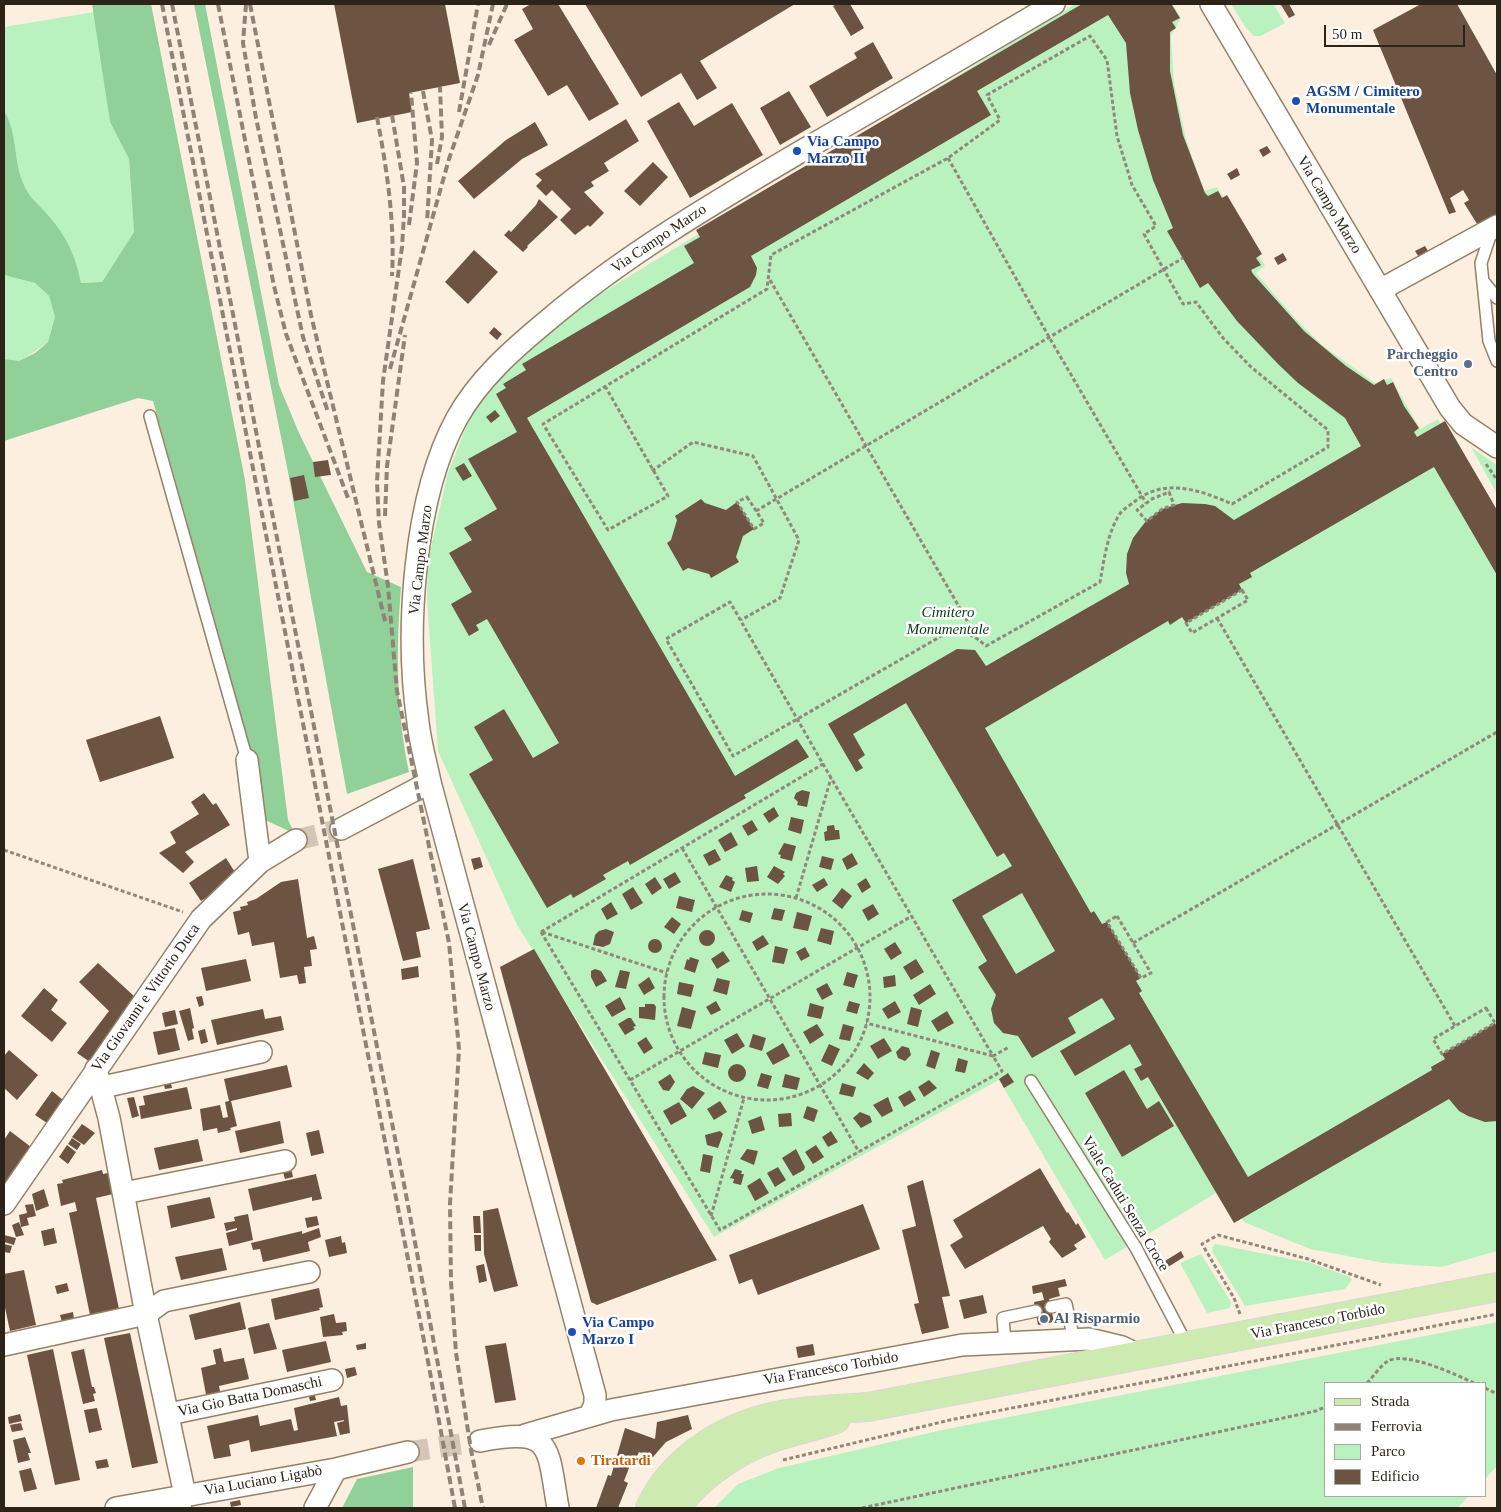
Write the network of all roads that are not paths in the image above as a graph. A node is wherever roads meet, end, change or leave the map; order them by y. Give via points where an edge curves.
1 (1054, 4) edge
2 (1211, 4) edge
3 (1495, 227) edge
4 (1483, 281) junction
5 (1380, 290) junction
6 (1497, 298) edge
7 (1497, 361) edge
8 (150, 416) dead end
9 (1497, 447) edge
10 (247, 760) joint
11 (430, 782) junction
12 (341, 828) tunnel mouth
13 (296, 840) tunnel mouth
14 (260, 862) junction
15 (261, 1052) dead end
16 (100, 1078) junction
17 (1031, 1080) dead end
18 (285, 1161) dead end
19 (124, 1193) junction
20 (4, 1204) edge
21 (309, 1272) dead end
22 (1497, 1287) edge
23 (1051, 1307) dead end
24 (1036, 1311) dead end
25 (146, 1314) junction
26 (1074, 1340) junction
27 (1006, 1343) junction
28 (4, 1345) edge
29 (1188, 1346) junction
30 (1139, 1355) junction
31 (332, 1380) dead end
32 (868, 1407) junction
33 (169, 1414) junction
34 (590, 1415) junction
35 (525, 1436) junction
36 (480, 1441) tunnel mouth
37 (408, 1452) tunnel mouth
38 (336, 1469) junction
39 (182, 1502) edge
40 (116, 1508) edge
41 (315, 1508) edge
42 (558, 1508) edge
43 (650, 1508) edge
44 (676, 1508) edge

1 - 11 street, Via Campo Marzo via 677,225 580,293 508,354 483,380 458,417 439,456 418,555 412,633 414,680 418,724
2 - 5 street, Via Campo Marzo
3 - 4 lane via 1481,263
3 - 5 street
4 - 6 lane
4 - 7 lane via 1489,340
5 - 9 street, Via Campo Marzo via 1450,408 1463,424
8 - 10 lane
10 - 14 street
11 - 12 street
11 - 34 street, Via Campo Marzo via 595,1395
13 - 14 street, Via Giovanni e Vittorio Duca
14 - 16 street, Via Giovanni e Vittorio Duca via 201,919
15 - 16 street
16 - 19 street, Via Gio Batta Domaschi
16 - 20 street, Via Giovanni e Vittorio Duca
17 - 29 lane, Viale Caduti Senza Croce via 1136,1248
18 - 19 street
19 - 25 street, Via Gio Batta Domaschi
21 - 25 street via 164,1301
22 - 29 main road, Via Francesco Torbido
23 - 26 lane via 1066,1304
24 - 27 lane via 1003,1318
25 - 28 street
25 - 33 street, Via Gio Batta Domaschi
26 - 27 street, Via Francesco Torbido
26 - 30 street, Via Francesco Torbido via 1088,1339 1122,1346
27 - 34 street, Via Francesco Torbido via 962,1345
29 - 30 main road, Via Francesco Torbido
30 - 32 main road, Via Francesco Torbido
31 - 33 street, Via Gio Batta Domaschi
32 - 43 main road, Via Francesco Torbido via 799,1412 752,1420 732,1428 677,1466
32 - 44 main road, Via Francesco Torbido via 809,1429 768,1439 731,1459 703,1480
33 - 39 street, Via Gio Batta Domaschi
34 - 35 street, Via Francesco Torbido
35 - 36 street via 509,1435
35 - 42 street via 533,1437 544,1448 552,1467
37 - 38 street, Via Luciano Ligabò
38 - 39 street, Via Luciano Ligabò
38 - 41 street
39 - 40 street, Via Luciano Ligabò

